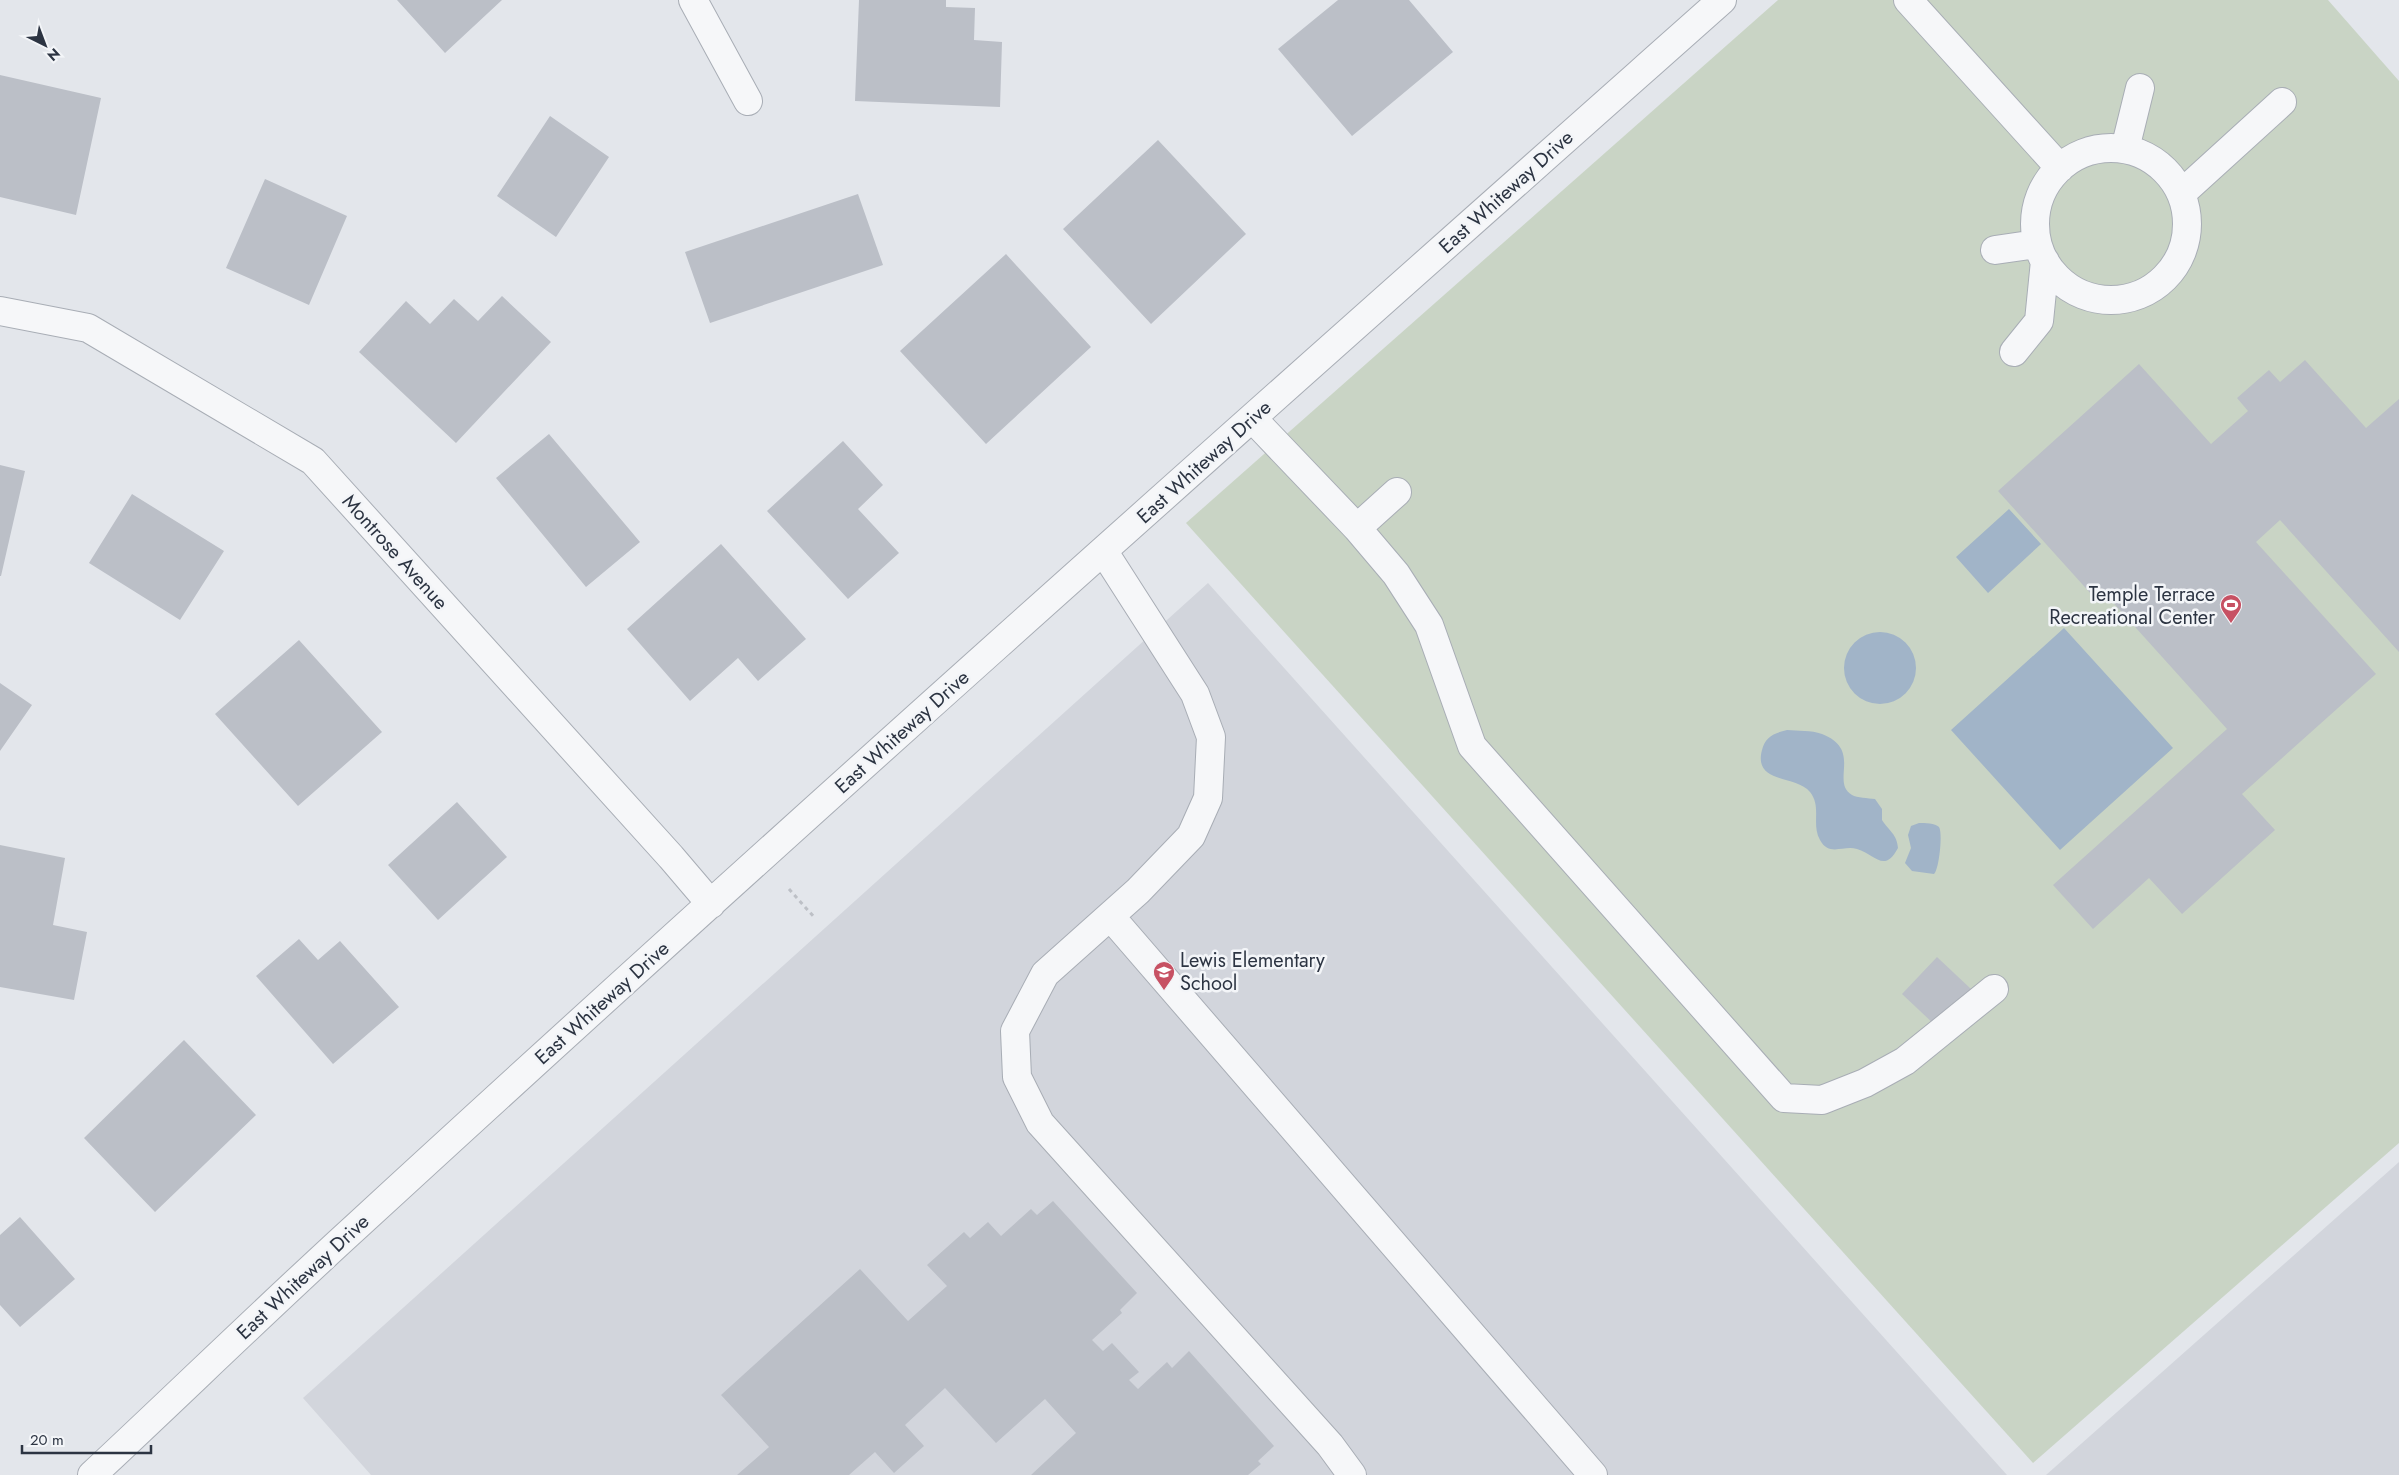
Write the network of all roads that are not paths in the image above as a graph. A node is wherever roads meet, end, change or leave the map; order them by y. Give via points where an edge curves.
1 (693, 0) edge
2 (1722, 0) edge
3 (1908, 0) edge
4 (2140, 88) dead end
5 (748, 101) dead end
6 (2282, 102) dead end
7 (2125, 149) junction
8 (2060, 168) junction
9 (2182, 193) junction
10 (1995, 250) dead end
11 (2041, 253) junction
12 (0, 311) edge
13 (2014, 352) dead end
14 (1252, 418) junction
15 (1397, 492) dead end
16 (1357, 528) junction
17 (1104, 552) junction
18 (711, 904) junction
19 (1110, 916) junction
20 (1994, 989) dead end
21 (92, 1475) edge
22 (1352, 1475) edge
23 (1593, 1475) edge

1 - 5 street
2 - 14 street, East Whiteway Drive
3 - 8 street
4 - 7 street
6 - 9 street
7 - 8 street via 2098,149 2082,154
7 - 9 street via 2154,161
8 - 11 street via 2044,188 2035,217
9 - 11 street via 2188,223 2182,253 2167,276 2146,292 2120,300 2104,300 2078,293 2061,282
10 - 11 street
11 - 13 street via 2039,321
12 - 18 street, Montrose Avenue via 88,328 313,461
14 - 16 street
14 - 17 street, East Whiteway Drive
15 - 16 street
16 - 20 street via 1396,574 1429,625 1472,746 1784,1098 1822,1100 1866,1083 1905,1061
17 - 18 street, East Whiteway Drive
17 - 19 street via 1195,694 1212,737 1208,798 1191,836
18 - 21 street, East Whiteway Drive via 355,1228
19 - 22 street via 1045,974 1015,1031 1017,1077 1040,1123 1330,1445
19 - 23 street

